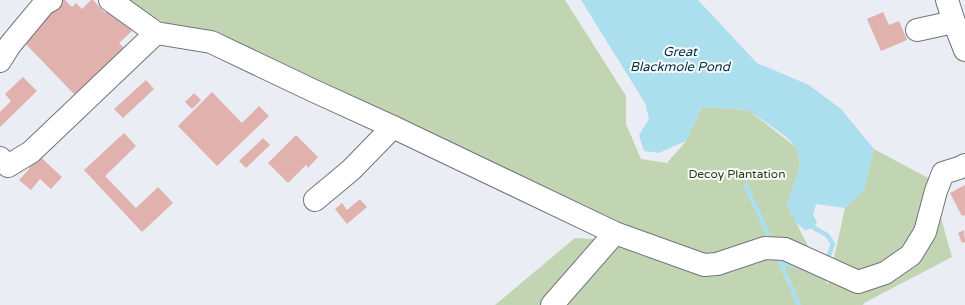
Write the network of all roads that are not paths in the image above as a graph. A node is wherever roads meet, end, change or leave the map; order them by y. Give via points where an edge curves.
1 (52, 0) edge
2 (110, 0) edge
3 (947, 0) edge
4 (954, 22) junction
5 (918, 30) dead end
6 (156, 33) junction
7 (965, 50) edge
8 (0, 61) edge
9 (393, 127) junction
10 (0, 158) edge
11 (965, 165) edge
12 (315, 200) dead end
13 (615, 233) junction
14 (552, 305) edge

1 - 8 main road via 44,4
2 - 6 main road
3 - 4 main road
4 - 5 main road
4 - 7 main road
6 - 9 main road via 211,42
6 - 10 main road via 31,152 8,166
9 - 12 main road via 351,170
9 - 13 main road
11 - 13 main road via 943,173 925,232 911,255 885,273 858,282 775,249 704,265
13 - 14 main road

